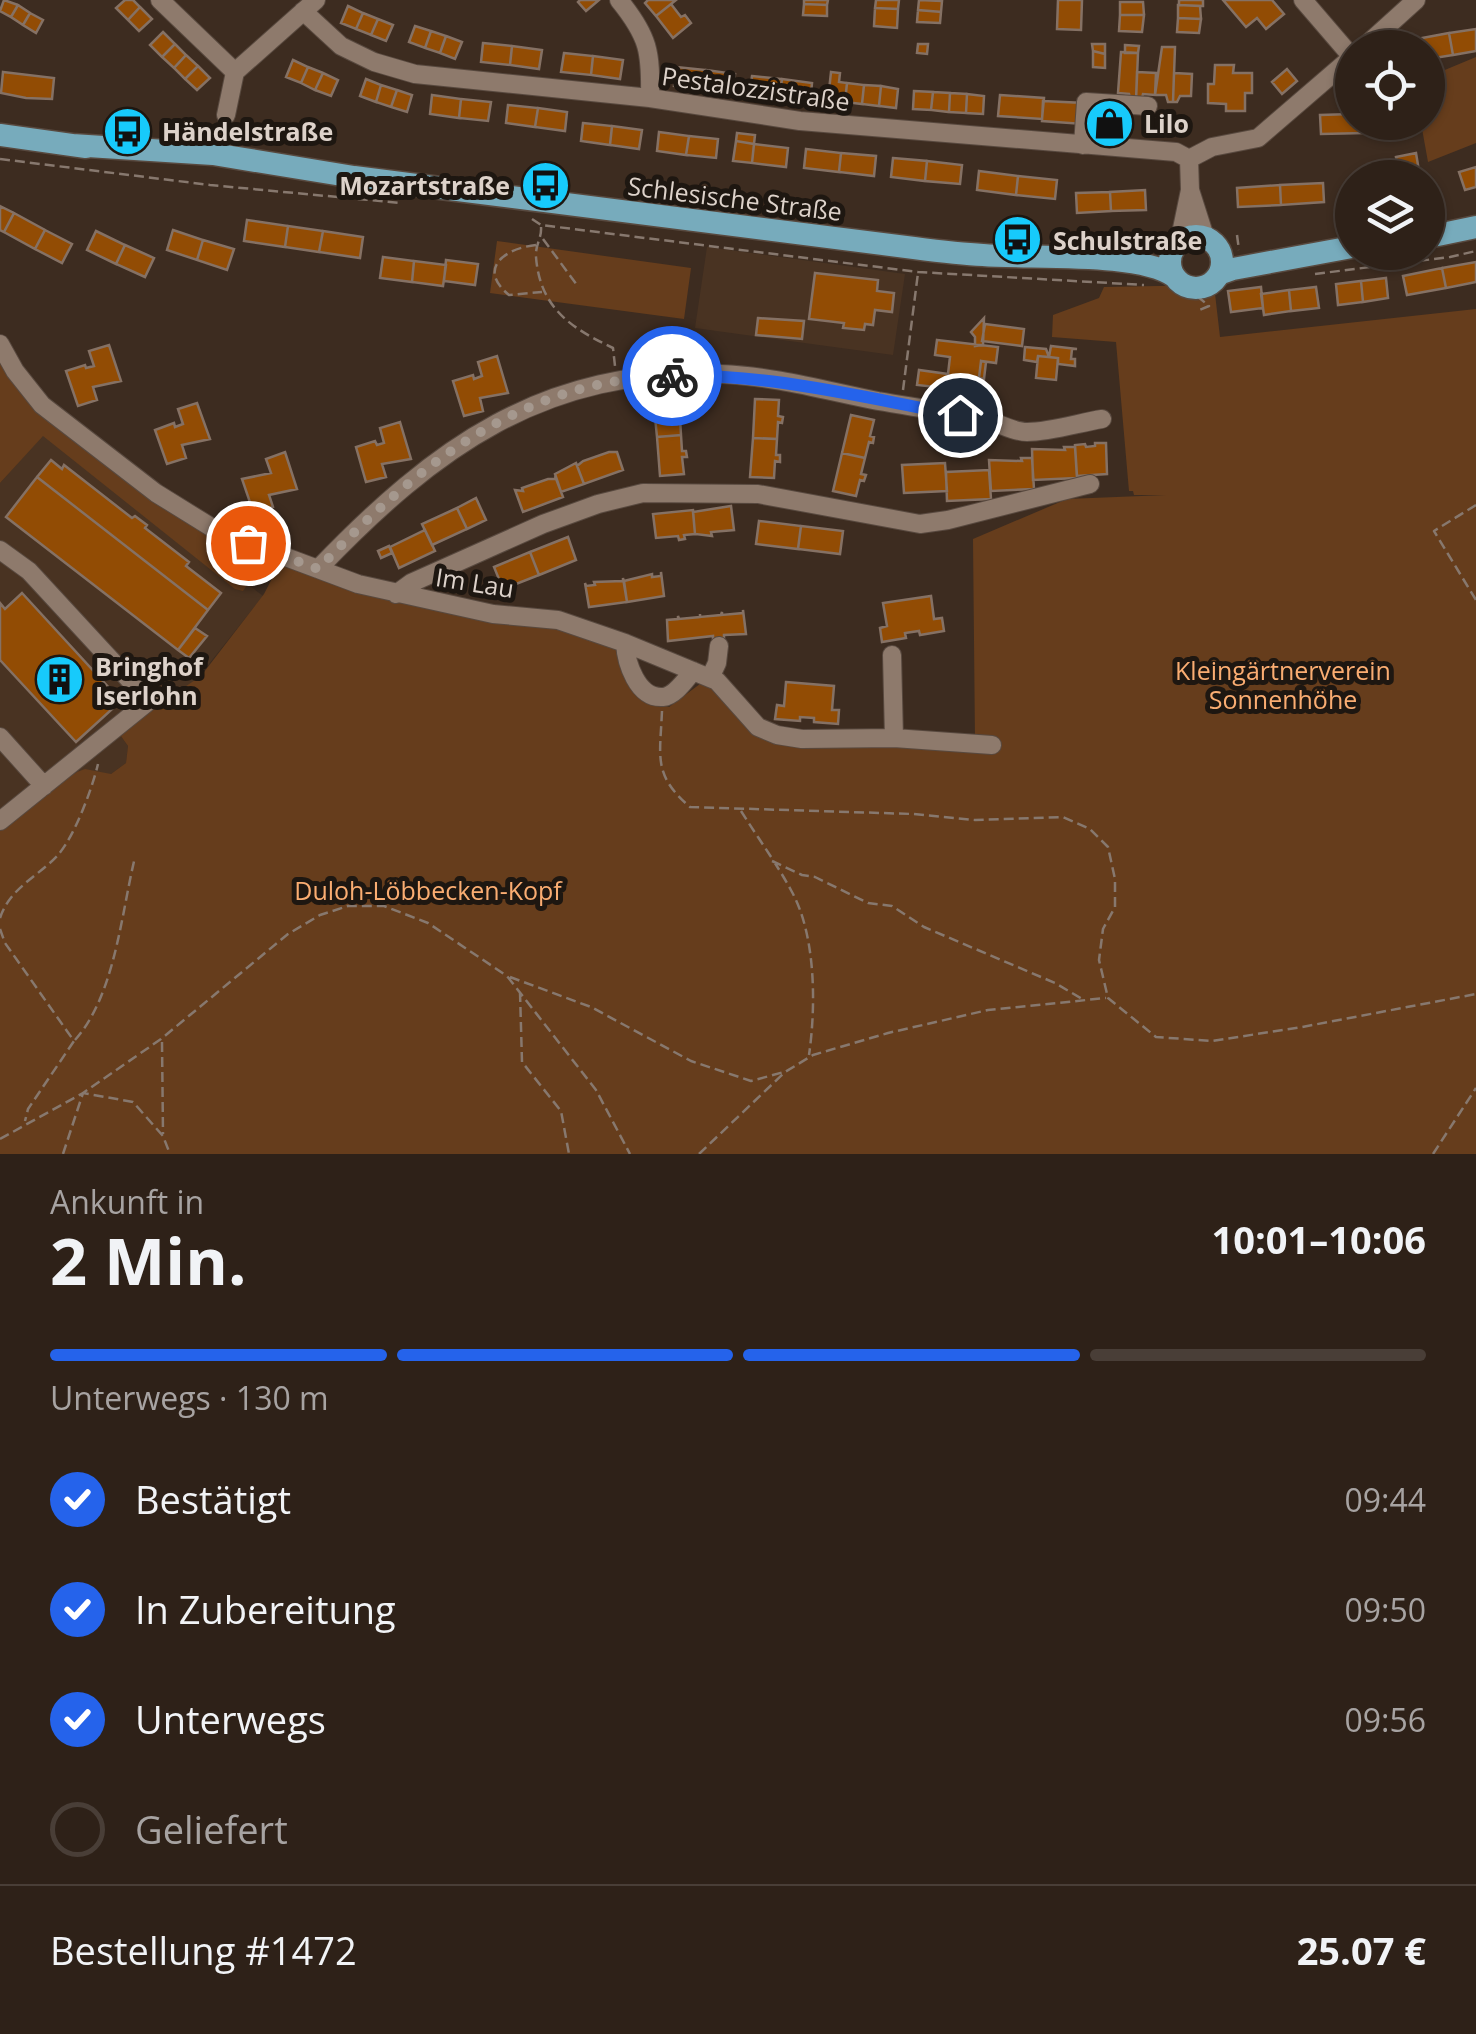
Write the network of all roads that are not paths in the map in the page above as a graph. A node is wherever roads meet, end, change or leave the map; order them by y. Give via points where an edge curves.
1 (160, 0) edge
2 (620, 0) edge
3 (1303, 0) edge
4 (1416, 0) edge
5 (310, 6) edge
6 (1383, 30) edge
7 (1335, 37) edge
8 (235, 72) junction
9 (1335, 72) edge
10 (650, 98) junction
11 (1148, 106) dead end
12 (226, 116) dead end
13 (0, 135) edge
14 (1083, 145) junction
15 (1189, 158) junction
16 (1190, 190) junction
17 (1476, 227) edge
18 (1445, 233) edge
19 (1212, 243) junction
20 (1176, 246) junction
21 (1335, 249) edge
22 (1310, 253) junction
23 (1111, 260) junction
24 (1220, 274) junction
25 (1175, 277) junction
26 (0, 344) edge
27 (1102, 420) dead end
28 (1090, 484) dead end
29 (0, 550) edge
30 (318, 569) junction
31 (396, 594) junction
32 (624, 642) junction
33 (718, 646) dead end
34 (892, 655) dead end
35 (702, 674) junction
36 (0, 737) edge
37 (894, 738) junction
38 (992, 745) dead end
39 (44, 786) junction
40 (0, 821) edge

1 - 8 street
2 - 10 street via 648,42
3 - 7 street
4 - 6 street
5 - 8 street
5 - 10 street, Pestalozzistraße via 342,46 415,74
8 - 12 street
9 - 15 street via 1258,138
10 - 14 street, Pestalozzistraße via 800,121
11 - 14 street via 1086,102
13 - 23 main road, Schlesische Straße via 212,168 354,177 983,256
14 - 15 street, Pestalozzistraße
15 - 16 street
16 - 19 street
16 - 20 street
17 - 18 main road
19 - 20 main road via 1195,236
19 - 22 main road via 1233,255
19 - 24 main road via 1222,258
20 - 23 main road, Schlesische Straße
20 - 25 main road
21 - 22 main road
22 - 24 main road
23 - 25 main road, Schlesische Straße via 1154,266
24 - 25 main road via 1199,288
26 - 30 street, Im Lau via 42,405 156,493 219,532
27 - 30 street via 1025,432 765,379 720,374 616,380 534,405 451,448
28 - 31 street via 920,524 758,494 643,494 543,524
29 - 39 street via 28,571 150,701
30 - 31 street, Im Lau
31 - 32 street, Im Lau via 558,620
32 - 35 street, Im Lau
32 - 35 street via 630,672 648,693 663,697
33 - 35 street via 717,662
34 - 37 street
35 - 37 street, Im Lau via 717,681 758,727 777,734 802,740
36 - 39 street
37 - 38 street, Im Lau
39 - 40 street

